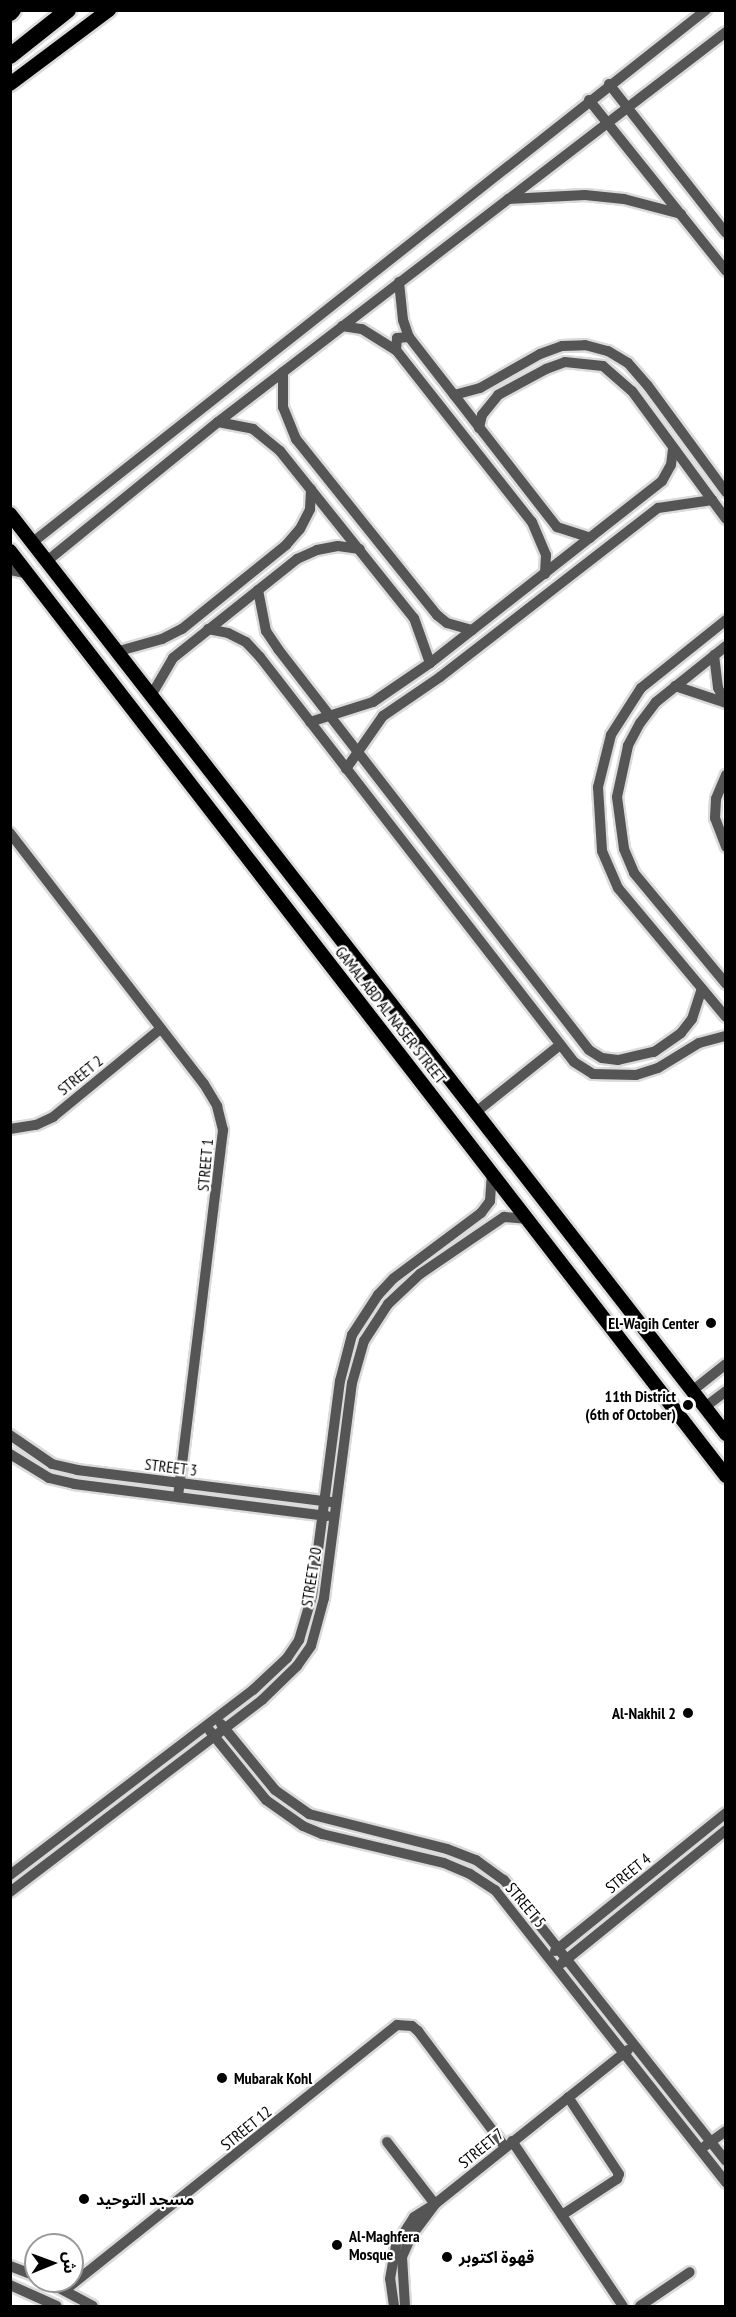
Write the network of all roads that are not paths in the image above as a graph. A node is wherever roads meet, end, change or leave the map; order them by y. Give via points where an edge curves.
1 (68, 10) edge
2 (109, 10) edge
3 (706, 10) edge
4 (726, 32) edge
5 (10, 57) edge
6 (38, 64) junction
7 (10, 84) edge
8 (609, 84) junction
9 (589, 100) junction
10 (627, 107) junction
11 (607, 122) junction
12 (507, 199) junction
13 (681, 214) junction
14 (726, 232) edge
15 (726, 271) edge
16 (399, 282) junction
17 (342, 326) junction
18 (409, 337) junction
19 (396, 350) junction
20 (283, 372) junction
21 (503, 375) junction
22 (510, 389) junction
23 (454, 395) junction
24 (218, 422) junction
25 (479, 428) junction
26 (296, 439) junction
27 (673, 448) junction
28 (280, 451) junction
29 (311, 489) junction
30 (726, 492) edge
31 (649, 493) junction
32 (712, 500) junction
33 (658, 508) junction
34 (545, 513) junction
35 (10, 514) edge
36 (726, 519) edge
37 (532, 522) junction
38 (590, 538) junction
39 (33, 542) junction
40 (286, 545) junction
41 (360, 549) junction
42 (10, 551) edge
43 (297, 560) junction
44 (47, 561) junction
45 (10, 570) edge
46 (29, 574) junction
47 (544, 574) junction
48 (258, 590) junction
49 (429, 605) junction
50 (414, 618) junction
51 (726, 620) edge
52 (190, 622) junction
53 (472, 630) junction
54 (203, 633) junction
55 (726, 646) edge
56 (119, 651) junction
57 (714, 655) junction
58 (430, 663) junction
59 (675, 686) junction
60 (152, 694) junction
61 (373, 702) junction
62 (330, 716) junction
63 (383, 716) junction
64 (310, 722) junction
65 (357, 751) junction
66 (346, 769) junction
67 (726, 775) edge
68 (10, 832) edge
69 (726, 847) edge
70 (333, 929) junction
71 (316, 946) junction
72 (364, 968) junction
73 (344, 982) junction
74 (726, 984) edge
75 (702, 989) junction
76 (726, 1017) edge
77 (160, 1029) junction
78 (726, 1036) edge
79 (666, 1044) junction
80 (560, 1045) junction
81 (673, 1058) junction
82 (476, 1112) junction
83 (10, 1129) edge
84 (492, 1170) junction
85 (529, 1219) junction
86 (726, 1364) edge
87 (692, 1390) junction
88 (726, 1391) edge
89 (705, 1407) junction
90 (726, 1434) edge
91 (10, 1435) edge
92 (10, 1454) edge
93 (726, 1476) edge
94 (180, 1484) junction
95 (178, 1497) junction
96 (325, 1501) junction
97 (337, 1503) junction
98 (323, 1515) junction
99 (335, 1516) junction
100 (216, 1718) junction
101 (206, 1726) junction
102 (224, 1729) junction
103 (214, 1737) junction
104 (726, 1813) edge
105 (726, 1830) edge
106 (10, 1875) edge
107 (10, 1892) edge
108 (559, 1947) junction
109 (549, 1956) junction
110 (567, 1959) junction
111 (558, 1967) junction
112 (634, 2045) junction
113 (624, 2053) junction
114 (568, 2097) junction
115 (726, 2131) edge
116 (387, 2142) dead end
117 (711, 2142) junction
118 (509, 2144) junction
119 (700, 2150) junction
120 (726, 2161) edge
121 (726, 2183) edge
122 (435, 2204) junction
123 (562, 2215) junction
124 (690, 2272) dead end
125 (84, 2275) edge
126 (10, 2285) edge
127 (70, 2293) edge
128 (57, 2307) edge
129 (93, 2307) edge
130 (394, 2307) edge
131 (405, 2307) edge
132 (623, 2307) edge
133 (640, 2307) edge

1 - 5 highway
2 - 6 main road
3 - 8 street
4 - 10 street
5 - 6 main road via 25,64
6 - 7 main road
8 - 9 street
8 - 10 street
9 - 11 street
9 - 39 street
10 - 11 street
10 - 14 street
11 - 12 street
11 - 13 street
12 - 13 street via 585,195 624,199
12 - 16 street
13 - 15 street
16 - 17 street
16 - 18 street
17 - 19 street via 371,333
17 - 20 street
18 - 19 street via 397,338
18 - 23 street
19 - 37 street
20 - 24 street
20 - 26 street via 283,407
21 - 22 street via 501,387
21 - 23 street via 480,388
21 - 30 street via 562,346 585,345 608,351 628,363 648,386
22 - 25 street via 489,404
22 - 27 street via 565,362 603,366 619,376
23 - 25 street
24 - 28 street via 253,429
24 - 44 street
25 - 34 street
26 - 28 street via 284,438
26 - 49 street
27 - 31 street via 671,465
27 - 32 street
28 - 29 street
29 - 40 street via 310,509
29 - 41 street
31 - 33 street via 659,496
31 - 38 street
32 - 33 street
32 - 36 street
33 - 63 street via 440,677
34 - 37 street via 542,524
34 - 38 street via 572,535
35 - 39 main road, GAMAL ABD AL NASER STREET
37 - 47 street via 544,546
38 - 47 street
39 - 44 main road, GAMAL ABD AL NASER STREET
40 - 43 street via 296,549
40 - 52 street
41 - 43 street via 338,546 317,550
41 - 50 street
42 - 46 main road, GAMAL ABD AL NASER STREET
43 - 48 street
44 - 56 main road, GAMAL ABD AL NASER STREET
45 - 46 street
46 - 71 main road, GAMAL ABD AL NASER STREET
47 - 53 street
48 - 54 street
48 - 62 street via 266,631
49 - 50 street via 425,619
49 - 53 street via 447,623
50 - 58 street
51 - 75 street via 641,688 611,735 598,787 602,850 608,869 618,888
52 - 54 street via 189,633
52 - 56 street via 162,639
53 - 58 street
54 - 60 street via 173,658
54 - 64 street via 228,633 246,642
55 - 57 street
56 - 60 main road, GAMAL ABD AL NASER STREET
57 - 59 street
57 - 59 street via 716,680 726,704
58 - 61 street
59 - 74 street via 656,702 628,746 617,797 618,823 634,873
60 - 70 main road, GAMAL ABD AL NASER STREET
61 - 62 street
61 - 63 street via 372,714
62 - 64 street
62 - 65 street
63 - 65 street
64 - 66 street
65 - 66 street
65 - 79 street via 589,1050 602,1058 618,1060 635,1058
66 - 80 street
67 - 69 street via 716,799 715,818
68 - 77 street, STREET 1
70 - 71 main road via 328,944
70 - 72 main road, GAMAL ABD AL NASER STREET
71 - 73 main road, GAMAL ABD AL NASER STREET
72 - 73 main road via 351,970
72 - 82 main road, GAMAL ABD AL NASER STREET
73 - 84 main road, GAMAL ABD AL NASER STREET
75 - 76 street
75 - 79 street via 692,1019
77 - 83 street, STREET 2 via 53,1117 36,1125
77 - 94 street, STREET 1 via 204,1083 217,1106 223,1130
78 - 81 street via 699,1043
79 - 81 street via 675,1049
80 - 81 street via 574,1062 593,1074 615,1077 636,1075
80 - 82 street
82 - 87 main road, GAMAL ABD AL NASER STREET
84 - 85 main road, GAMAL ABD AL NASER STREET
84 - 96 street, STREET 20 via 494,1187 481,1214 394,1278 359,1322 343,1358
85 - 93 main road, GAMAL ABD AL NASER STREET
85 - 97 street, STREET 20 via 504,1217 492,1224 403,1288 374,1321 356,1361
86 - 87 street
87 - 89 main road, GAMAL ABD AL NASER STREET
88 - 89 street
89 - 90 main road, GAMAL ABD AL NASER STREET
91 - 94 street, STREET 3 via 52,1464
92 - 95 street, STREET 3 via 57,1480
94 - 95 street, STREET 1
94 - 96 street, STREET 3
95 - 98 street, STREET 3
96 - 97 street, STREET 3
96 - 98 street, STREET 20
97 - 99 street, STREET 20
98 - 99 street, STREET 3
98 - 100 street, STREET 20 via 312,1596 299,1640 271,1674
99 - 102 street, STREET 20 via 324,1598 311,1646 280,1684
100 - 101 street, STREET 20
100 - 102 street, STREET 5
101 - 103 street, STREET 5
101 - 106 street, STREET 20
102 - 103 street, STREET 20
102 - 108 street, STREET 5 via 275,1790 309,1814 476,1860 504,1880
103 - 107 street, STREET 20
103 - 109 street, STREET 5 via 279,1812 322,1834 444,1863 470,1874 495,1890
104 - 108 street, STREET 4
105 - 110 street, STREET 4
108 - 109 street, STREET 4
108 - 110 street, STREET 5
109 - 111 street, STREET 5
110 - 111 street, STREET 4
110 - 112 street, STREET 5
111 - 113 street, STREET 5
112 - 113 street, STREET 7
112 - 117 street, STREET 5
113 - 114 street, STREET 7
113 - 119 street, STREET 5
114 - 118 street, STREET 7
114 - 123 street via 619,2174
115 - 117 street
116 - 122 street
117 - 119 street
117 - 120 street, STREET 5
118 - 122 street, STREET 7
118 - 123 street
118 - 125 street, STREET 12 via 418,2031 412,2026 397,2025
119 - 121 street, STREET 5
122 - 130 street via 414,2217 396,2245 390,2279
122 - 131 street, STREET 7 via 412,2235 402,2257
123 - 132 street
124 - 133 street
126 - 128 street
127 - 129 street

